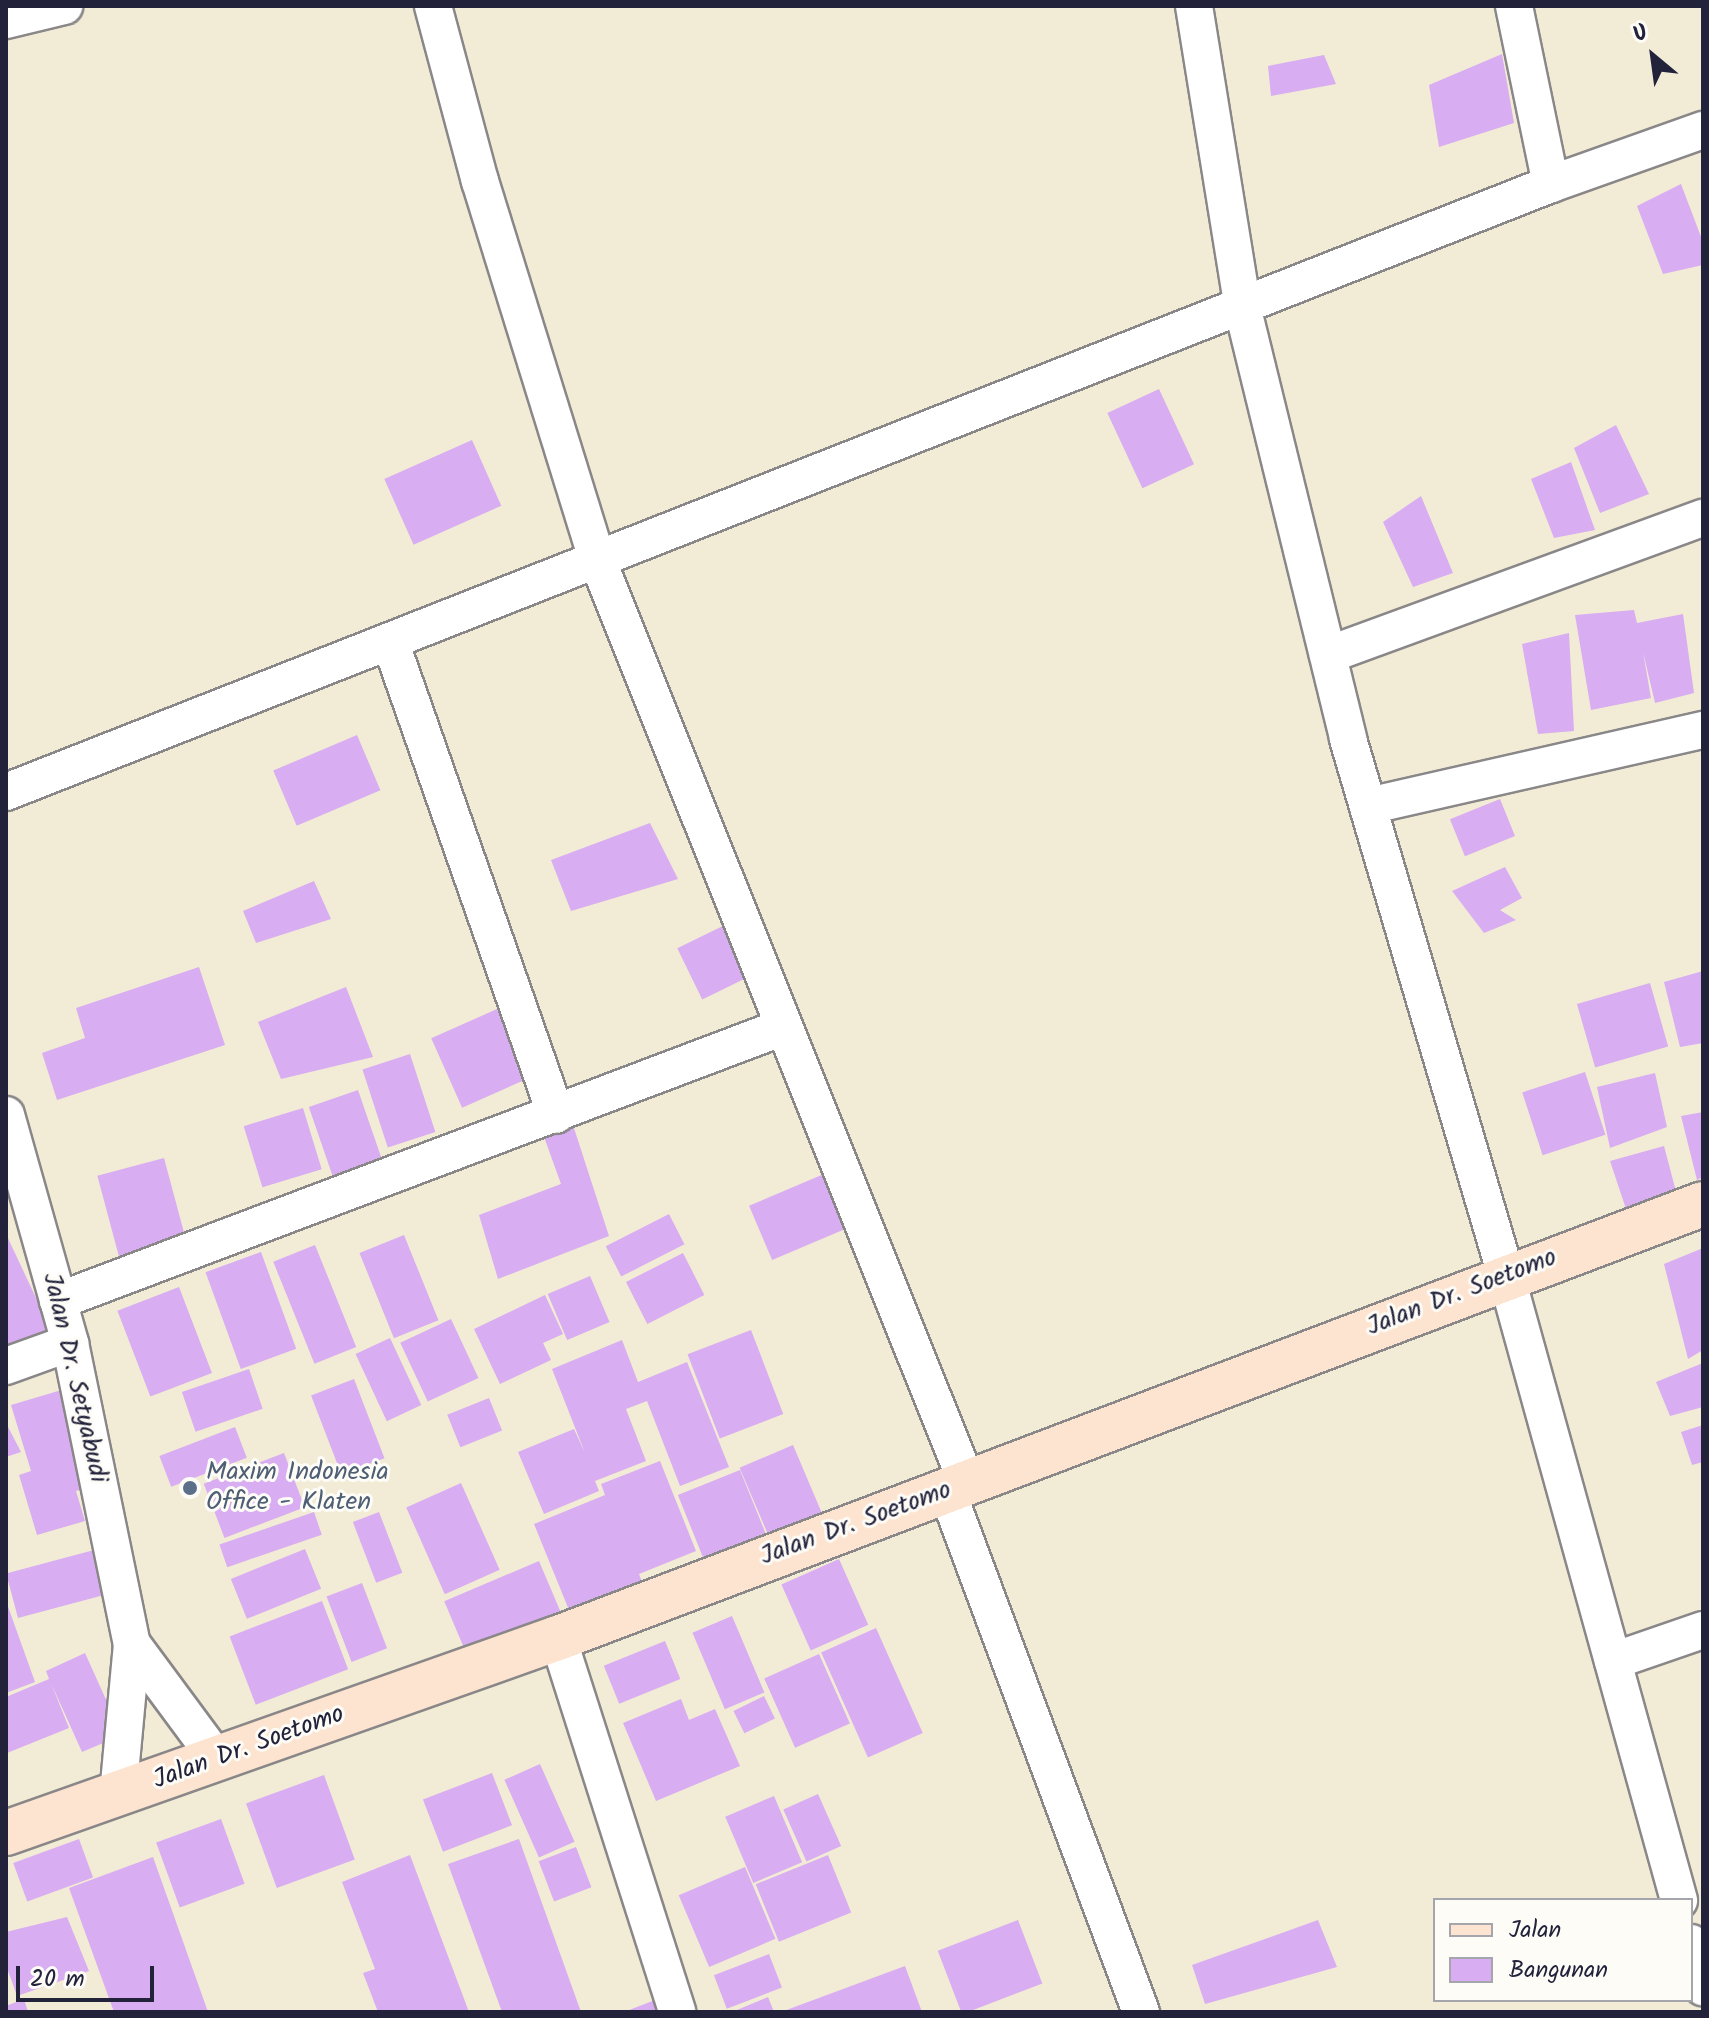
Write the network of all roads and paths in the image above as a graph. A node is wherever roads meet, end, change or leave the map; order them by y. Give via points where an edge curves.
1 (64, 6) edge
2 (433, 6) edge
3 (1194, 6) edge
4 (1514, 6) edge
5 (6, 20) edge
6 (1703, 130) edge
7 (1551, 184) junction
8 (1243, 310) junction
9 (1703, 518) edge
10 (597, 559) junction
11 (390, 641) junction
12 (1328, 655) junction
13 (1703, 730) edge
14 (6, 792) edge
15 (1368, 806) junction
16 (783, 1027) junction
17 (6, 1115) edge
18 (556, 1115) junction
19 (1703, 1204) edge
20 (1506, 1275) junction
21 (58, 1301) junction
22 (70, 1343) junction
23 (6, 1366) edge
24 (957, 1487) junction
25 (1703, 1630) edge
26 (558, 1638) junction
27 (132, 1644) junction
28 (1613, 1661) junction
29 (217, 1759) junction
30 (118, 1795) junction
31 (6, 1833) edge
32 (1678, 1898) edge
33 (1693, 1950) edge
34 (1703, 1987) edge
35 (677, 2012) edge
36 (1141, 2012) edge

1 - 5 street
2 - 10 street via 480,181
3 - 8 street
4 - 7 street
6 - 7 street
7 - 8 street
8 - 10 street
8 - 12 street
9 - 12 street
10 - 11 street
10 - 16 street
11 - 14 street
11 - 18 street
12 - 15 street
13 - 15 street
15 - 20 street
16 - 18 street
16 - 24 street
17 - 21 street, Jalan Dr. Setyabudi
18 - 21 street
19 - 20 street, Jalan Dr. Soetomo
20 - 24 street, Jalan Dr. Soetomo
20 - 28 street
21 - 22 street, Jalan Dr. Setyabudi
22 - 23 street
22 - 27 street, Jalan Dr. Setyabudi
24 - 26 street, Jalan Dr. Soetomo
24 - 36 street
25 - 28 street
26 - 29 street, Jalan Dr. Soetomo
26 - 35 street
27 - 29 street, Jalan Dr. Setyabudi
27 - 30 street, Jalan Dr. Setyabudi
28 - 32 street
29 - 30 street, Jalan Dr. Soetomo
30 - 31 street, Jalan Dr. Soetomo
33 - 34 street

